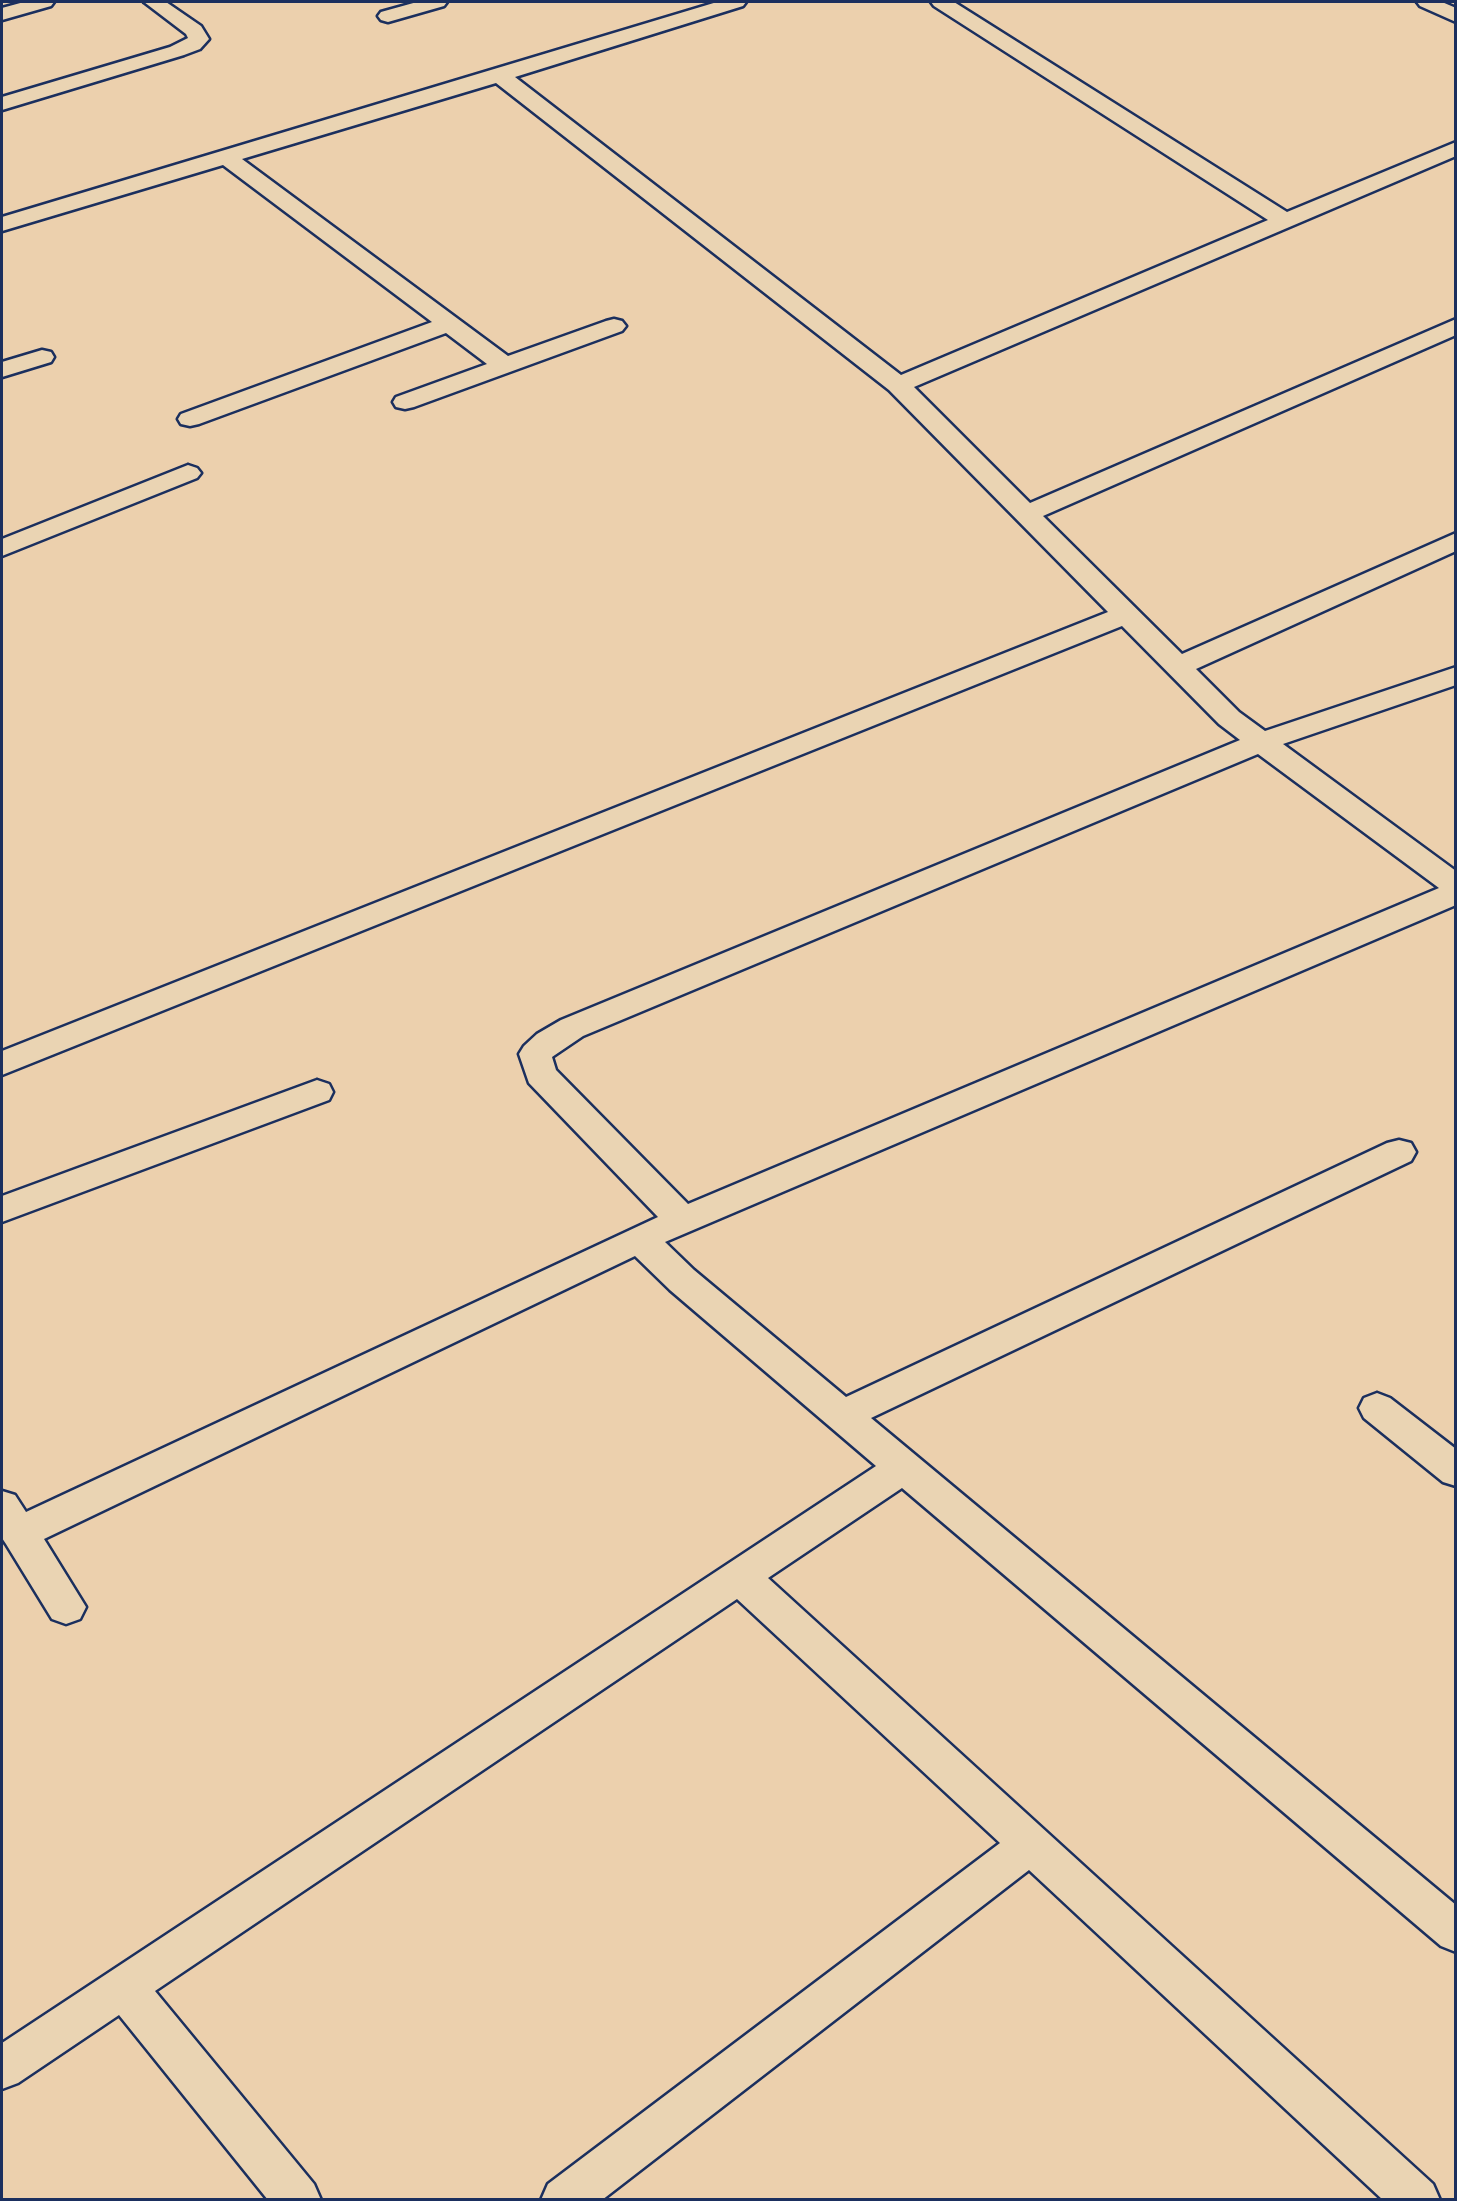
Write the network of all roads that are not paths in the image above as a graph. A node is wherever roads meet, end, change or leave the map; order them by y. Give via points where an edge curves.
1 (45, 2) edge
2 (154, 2) edge
3 (437, 2) edge
4 (736, 2) edge
5 (940, 2) edge
6 (1427, 2) edge
7 (2, 14) edge
8 (388, 16) dead end
9 (1455, 16) edge
10 (500, 75) junction
11 (2, 104) edge
12 (1455, 148) edge
13 (226, 157) junction
14 (1285, 221) junction
15 (2, 224) edge
16 (449, 324) junction
17 (614, 326) dead end
18 (1455, 326) edge
19 (42, 357) dead end
20 (505, 366) junction
21 (2, 370) edge
22 (898, 385) junction
23 (405, 402) dead end
24 (190, 419) dead end
25 (188, 472) dead end
26 (1026, 514) junction
27 (1455, 541) edge
28 (2, 548) edge
29 (1125, 615) junction
30 (1177, 667) junction
31 (1455, 675) edge
32 (1261, 742) junction
33 (1455, 886) edge
34 (1455, 893) edge
35 (2, 1064) edge
36 (317, 1092) dead end
37 (1400, 1152) dead end
38 (2, 1209) edge
39 (682, 1220) junction
40 (639, 1239) junction
41 (1377, 1408) dead end
42 (843, 1415) junction
43 (904, 1467) junction
44 (1455, 1471) edge
45 (10, 1519) edge
46 (739, 1576) junction
47 (66, 1607) dead end
48 (1031, 1844) junction
49 (1455, 1932) edge
50 (123, 1986) junction
51 (2, 2068) edge
52 (1402, 2195) edge
53 (298, 2199) edge
54 (564, 2199) edge

1 - 7 street
2 - 11 street via 194,30 199,39 177,51
3 - 8 street
4 - 10 street
5 - 14 street
6 - 9 street
10 - 13 street
10 - 22 street
12 - 14 street
13 - 15 street
13 - 16 street
14 - 22 street
16 - 20 street
16 - 24 street
17 - 20 street
18 - 26 street
19 - 21 street
20 - 23 street
22 - 26 street
25 - 28 street
26 - 29 street
27 - 30 street
29 - 30 street
29 - 35 street
30 - 32 street via 1228,718
31 - 32 street
32 - 33 street
32 - 39 street via 572,1028 548,1042 535,1054 541,1075
34 - 39 street
36 - 38 street
37 - 42 street
39 - 40 street
40 - 42 street
40 - 45 street
41 - 44 street
42 - 43 street
43 - 46 street
43 - 49 street
45 - 47 street
46 - 48 street
46 - 50 street
48 - 52 street
48 - 54 street
50 - 51 street
50 - 53 street

